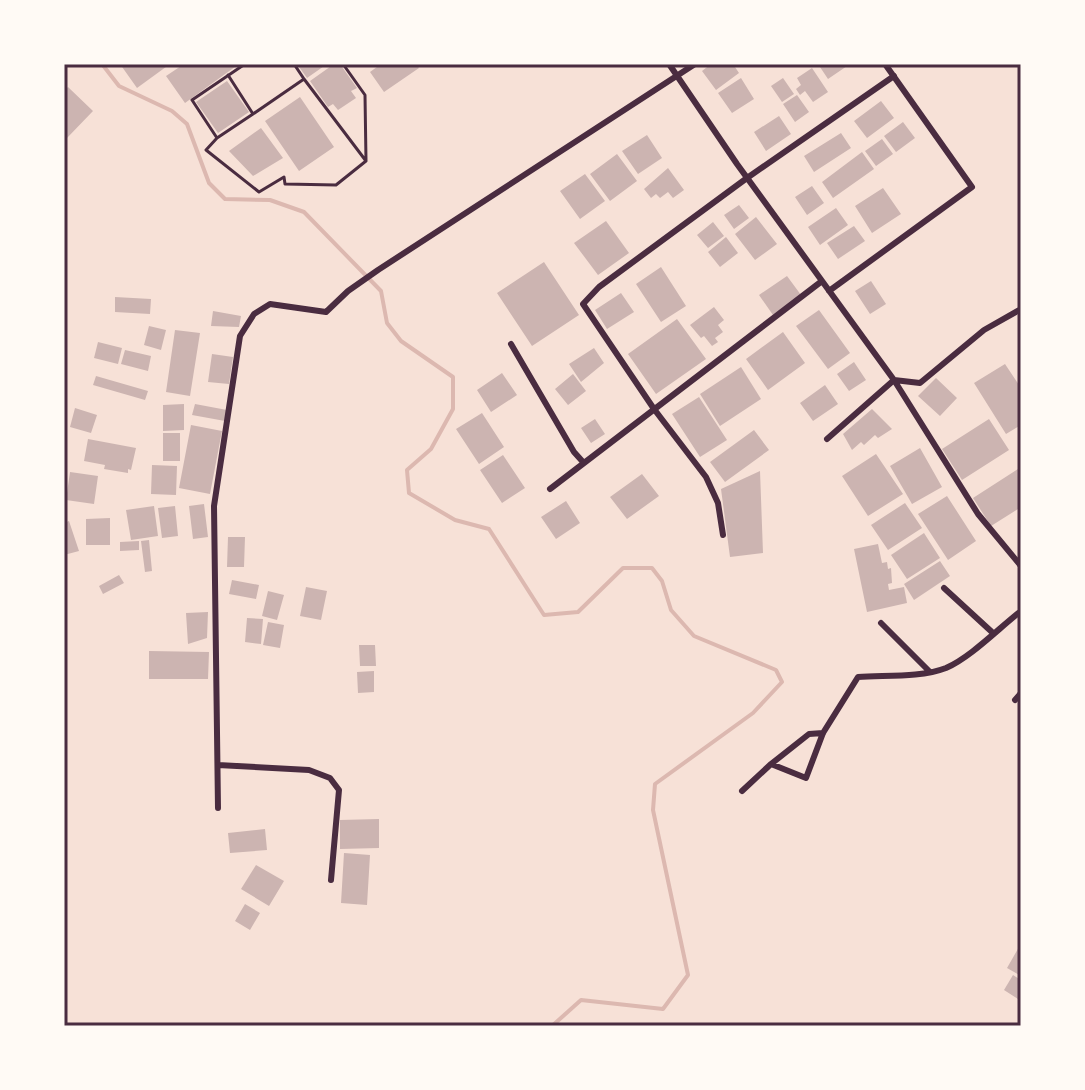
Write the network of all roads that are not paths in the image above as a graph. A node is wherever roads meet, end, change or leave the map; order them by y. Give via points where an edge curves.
1 (245, 64) edge
2 (294, 64) edge
3 (343, 64) edge
4 (669, 64) edge
5 (695, 64) edge
6 (885, 64) edge
7 (228, 75) junction
8 (894, 76) junction
9 (678, 77) junction
10 (304, 79) junction
11 (253, 114) junction
12 (217, 138) junction
13 (366, 161) junction
14 (747, 178) junction
15 (822, 281) junction
16 (829, 291) junction
17 (1021, 309) edge
18 (511, 344) dead end
19 (894, 380) junction
20 (654, 409) junction
21 (827, 439) dead end
22 (583, 462) junction
23 (550, 489) dead end
24 (723, 535) dead end
25 (1021, 566) edge
26 (944, 588) dead end
27 (1021, 611) edge
28 (881, 623) dead end
29 (993, 633) junction
30 (930, 672) junction
31 (1021, 693) edge
32 (1015, 700) dead end
33 (823, 733) junction
34 (771, 764) junction
35 (218, 765) junction
36 (742, 791) dead end
37 (218, 808) dead end
38 (331, 880) dead end

1 - 7 lane
2 - 10 lane
3 - 13 lane via 365,95
4 - 9 street
5 - 9 street
6 - 8 street
7 - 11 lane
7 - 12 lane via 192,100
8 - 14 street
8 - 16 street via 972,187
9 - 14 street
9 - 35 street via 378,270 326,312 270,304 254,314 240,336 214,506
10 - 11 lane
10 - 13 lane
11 - 12 lane
12 - 13 lane via 206,150 259,192 284,177 285,184 336,185
14 - 15 street
14 - 20 street via 583,304
15 - 16 street
15 - 20 street
16 - 19 street
17 - 19 street via 984,330 920,383
18 - 22 street
19 - 21 street
19 - 25 street via 978,514
20 - 22 street
20 - 24 street via 706,477 718,503
22 - 23 street
26 - 29 street
27 - 29 street
28 - 30 street
29 - 30 street via 961,659
30 - 33 street via 858,677
31 - 32 street
33 - 34 street via 809,734
33 - 34 street via 806,778
34 - 36 street
35 - 37 street
35 - 38 street via 309,770 330,778 339,790

